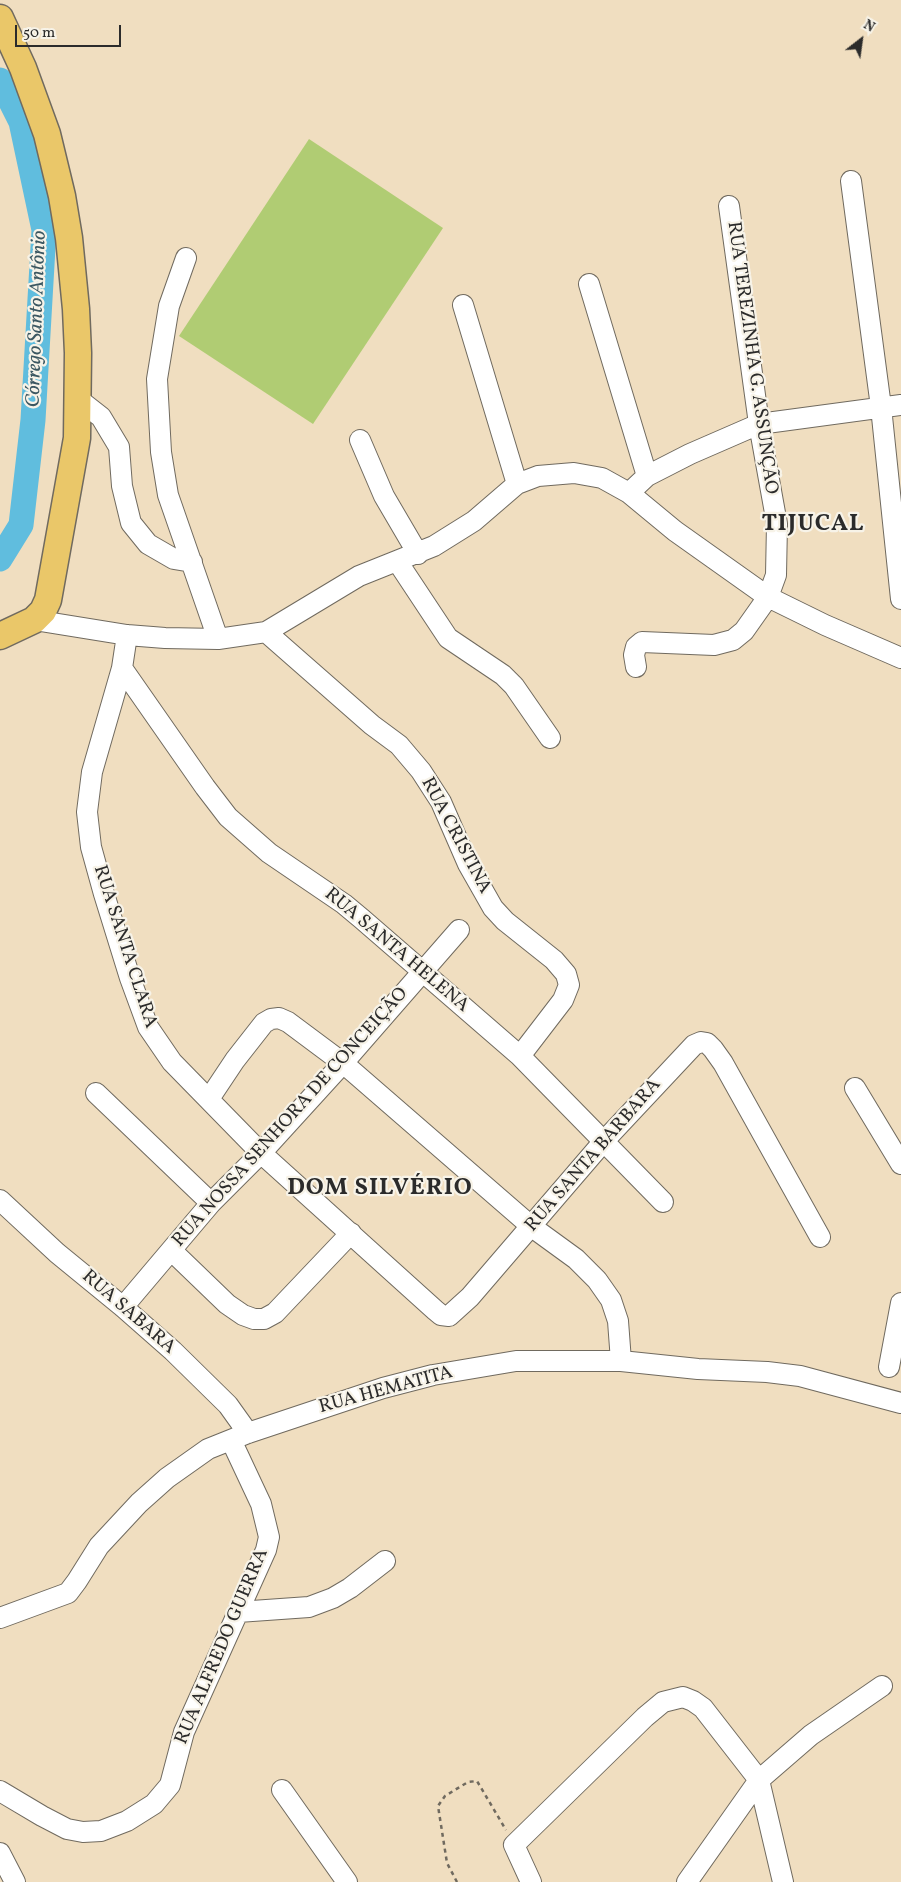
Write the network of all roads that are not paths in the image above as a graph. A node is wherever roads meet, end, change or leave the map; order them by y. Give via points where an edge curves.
1 (0, 18) edge
2 (851, 181) dead end
3 (729, 206) dead end
4 (186, 258) dead end
5 (589, 284) dead end
6 (463, 305) dead end
7 (78, 400) junction
8 (901, 405) edge
9 (880, 407) junction
10 (759, 424) junction
11 (360, 440) dead end
12 (647, 476) junction
13 (518, 484) junction
14 (630, 493) junction
15 (418, 554) junction
16 (397, 561) junction
17 (192, 562) junction
18 (768, 597) junction
19 (901, 599) edge
20 (34, 620) junction
21 (266, 632) junction
22 (127, 635) junction
23 (0, 636) edge
24 (218, 639) junction
25 (901, 658) edge
26 (636, 667) dead end
27 (122, 668) junction
28 (550, 738) dead end
29 (459, 930) dead end
30 (422, 972) junction
31 (520, 1056) junction
32 (343, 1064) junction
33 (855, 1088) dead end
34 (96, 1093) dead end
35 (209, 1099) junction
36 (604, 1141) junction
37 (261, 1153) junction
38 (901, 1164) edge
39 (0, 1200) edge
40 (663, 1202) dead end
41 (212, 1203) junction
42 (532, 1227) junction
43 (351, 1232) junction
44 (820, 1237) dead end
45 (172, 1251) junction
46 (470, 1297) joint
47 (901, 1303) edge
48 (123, 1307) junction
49 (621, 1362) junction
50 (889, 1367) dead end
51 (901, 1403) edge
52 (239, 1437) junction
53 (385, 1561) dead end
54 (238, 1612) junction
55 (0, 1618) edge
56 (882, 1686) dead end
57 (759, 1780) junction
58 (282, 1790) dead end
59 (0, 1791) edge
60 (0, 1853) edge
61 (15, 1882) edge
62 (347, 1882) edge
63 (531, 1882) edge
64 (687, 1882) edge
65 (782, 1882) edge

1 - 7 main road via 23,68 47,134 62,196 76,309
2 - 9 street
3 - 10 street, RUA TEREZINHA G. ASSUNÇÃO
4 - 17 street via 170,306 157,380 161,452 168,494
5 - 12 street
6 - 13 street
7 - 17 street via 101,417 119,447 122,486 131,523 148,544 174,559
7 - 20 main road via 77,438 48,600
8 - 9 street
9 - 10 street
9 - 19 street
10 - 12 street
10 - 18 street, RUA TEREZINHA G. ASSUNÇÃO via 777,524 776,575
11 - 15 street via 384,496
12 - 14 street
13 - 14 street via 538,476 574,473 602,478
13 - 15 street via 474,521
14 - 18 street via 674,531
15 - 16 street
16 - 21 street via 359,576
16 - 28 street via 448,638 504,675
17 - 24 street
18 - 25 street via 825,626
18 - 26 street, RUA TEREZINHA G. ASSUNÇÃO via 734,640 714,645 642,642 634,655
20 - 22 street
20 - 23 main road
21 - 24 street
21 - 31 street, RUA CRISTINA via 421,770 441,802 493,908 566,974 569,985 564,1000
22 - 24 street
22 - 27 street, RUA SANTA CLARA
27 - 30 street, RUA SANTA HELENA via 228,817 269,853 356,914
27 - 35 street, RUA SANTA CLARA via 92,772 87,812 91,847 148,1027 172,1062
29 - 30 street, RUA NOSSA SENHORA DE CONCEIÇÃO
30 - 31 street, RUA SANTA HELENA
30 - 32 street, RUA NOSSA SENHORA DE CONCEIÇÃO
31 - 36 street, RUA SANTA HELENA
32 - 35 street via 288,1022 271,1019 264,1023 235,1060
32 - 37 street, RUA NOSSA SENHORA DE CONCEIÇÃO
32 - 42 street
33 - 38 street
34 - 41 street
35 - 37 street, RUA SANTA CLARA
36 - 40 street, RUA SANTA HELENA
36 - 42 street, RUA SANTA BARBARA
36 - 44 street, RUA SANTA BARBARA via 694,1044 706,1043 723,1063
37 - 41 street, RUA NOSSA SENHORA DE CONCEIÇÃO
37 - 43 street, RUA SANTA CLARA
39 - 48 street, RUA SABARA via 57,1253
41 - 45 street, RUA NOSSA SENHORA DE CONCEIÇÃO
42 - 46 street, RUA SANTA BARBARA
42 - 49 street via 576,1259 611,1300 618,1321
43 - 45 street via 275,1313 264,1319 254,1320 227,1304
43 - 46 street, RUA SANTA CLARA via 441,1315 450,1316
45 - 48 street, RUA NOSSA SENHORA DE CONCEIÇÃO
47 - 50 street
48 - 52 street, RUA SABARA via 228,1405
49 - 51 street, RUA HEMATITA via 800,1376
49 - 52 street, RUA HEMATITA via 516,1362 433,1375 383,1388
52 - 54 street, RUA ALFREDO GUERRA via 269,1537
52 - 55 street, RUA HEMATITA via 208,1449 139,1503 99,1546 68,1594
53 - 54 street via 350,1588 309,1607
54 - 59 street, RUA ALFREDO GUERRA via 184,1732 170,1785 154,1804 102,1831 83,1832 67,1829
56 - 57 street via 812,1735
57 - 63 street via 703,1708 683,1697 663,1702 514,1845
57 - 64 street
57 - 65 street
58 - 62 street
60 - 61 street

